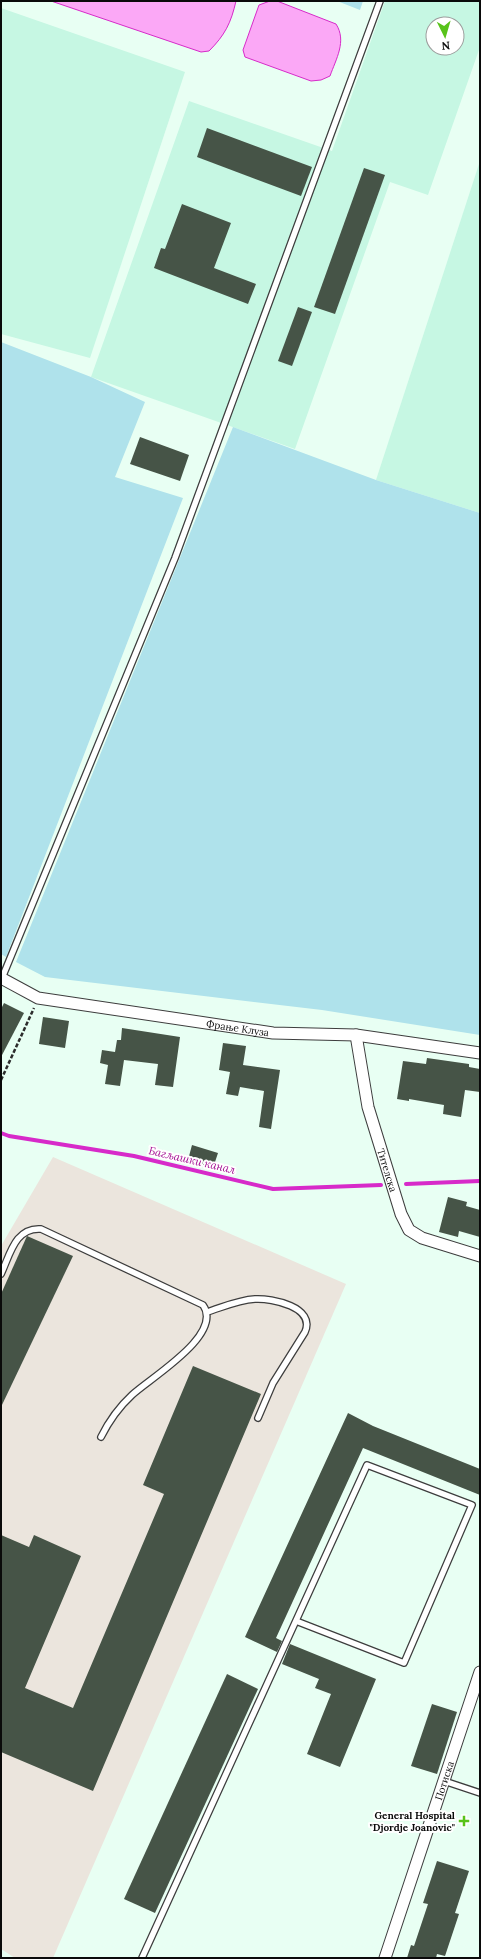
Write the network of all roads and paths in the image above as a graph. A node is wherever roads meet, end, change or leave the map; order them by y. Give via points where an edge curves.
1 (380, 1) edge
2 (1, 978) edge
3 (38, 998) junction
4 (356, 1035) junction
5 (480, 1053) edge
6 (1, 1080) edge
7 (480, 1256) edge
8 (1, 1274) edge
9 (207, 1312) junction
10 (258, 1418) dead end
11 (101, 1437) dead end
12 (296, 1621) junction
13 (480, 1672) edge
14 (444, 1781) junction
15 (480, 1793) edge
16 (142, 1958) edge
17 (385, 1958) edge

1 - 2 lane via 175,558
2 - 3 street, Фрање Клуза
3 - 4 street, Фрање Клуза via 273,1033
3 - 6 path
4 - 5 street, Фрање Клуза
4 - 7 street, Тителска via 368,1107 401,1214 410,1230 422,1238
8 - 9 lane via 19,1235 41,1229 203,1305
9 - 10 lane via 244,1300 261,1299 290,1306 301,1311 306,1318 305,1332 276,1377
9 - 11 lane via 207,1322 195,1342 163,1371 133,1393 114,1415
12 - 12 lane via 367,1465 472,1505 404,1663
12 - 16 lane
13 - 14 street, Потиска
14 - 15 lane
14 - 17 street, Потиска

